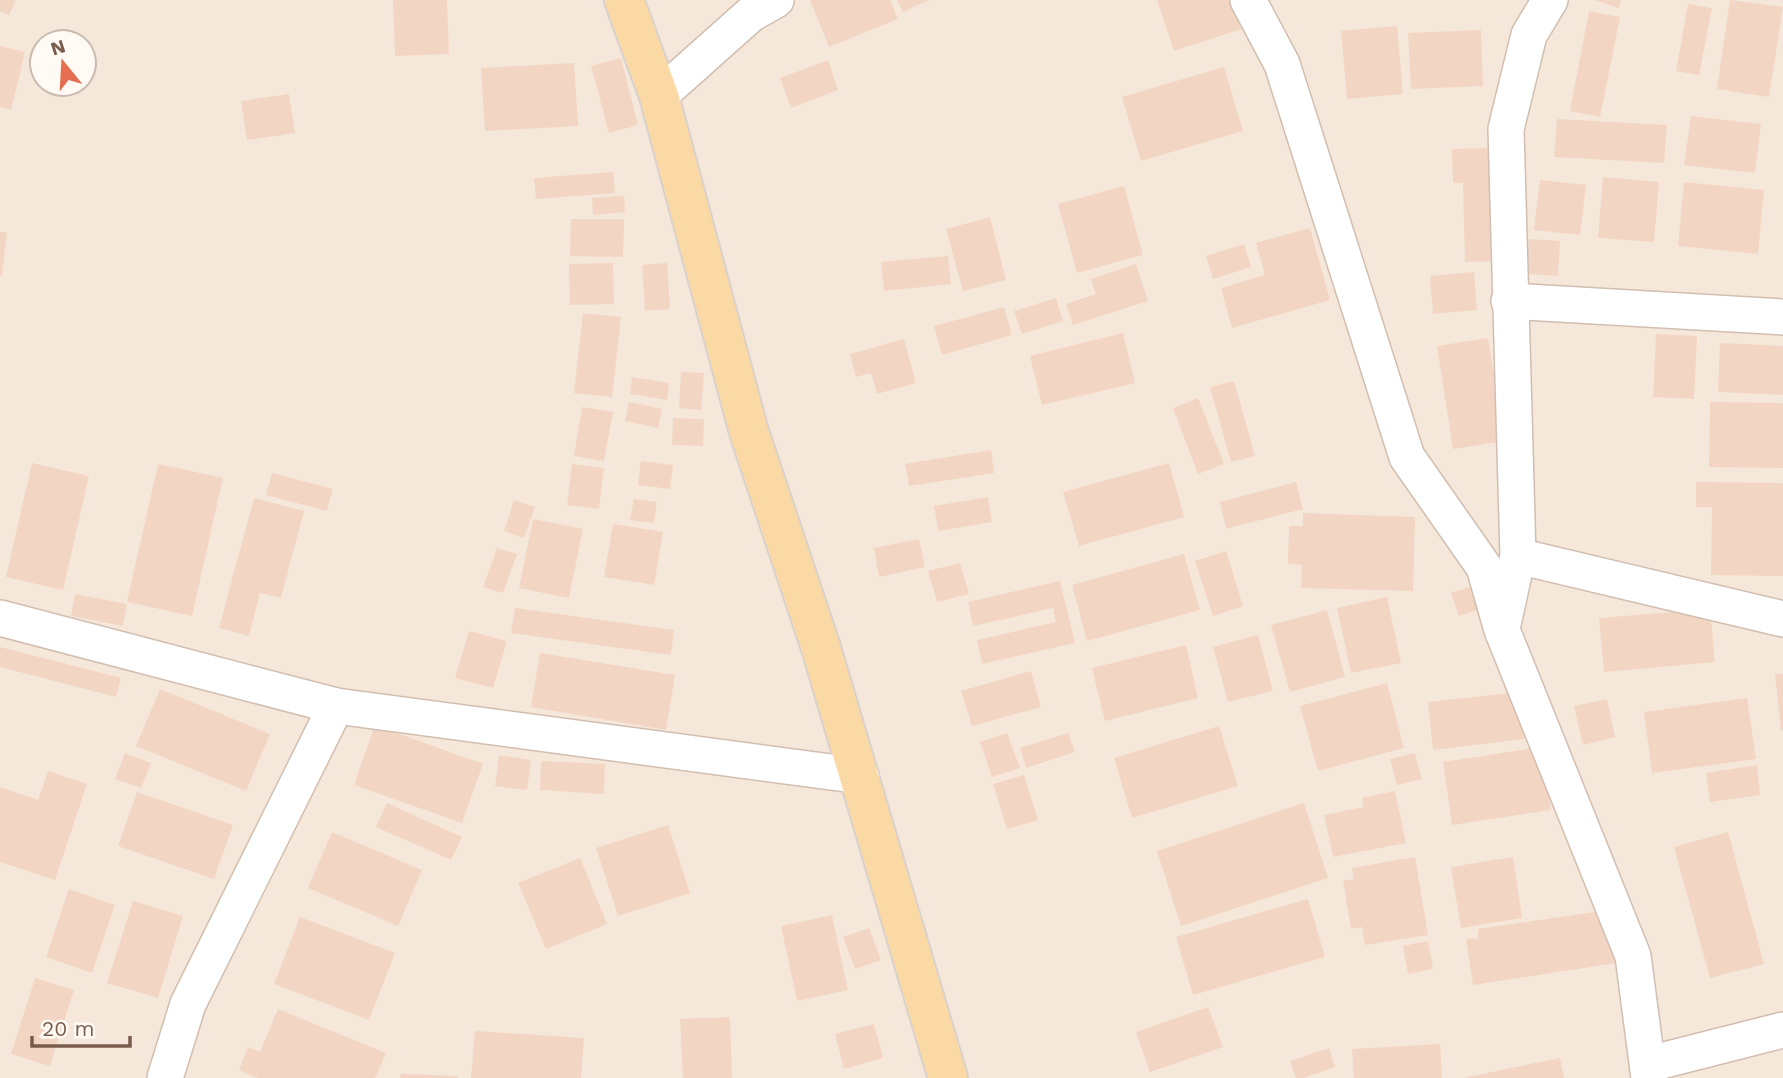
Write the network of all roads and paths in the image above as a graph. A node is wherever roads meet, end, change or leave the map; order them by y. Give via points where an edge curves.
1 (624, 0) edge
2 (1248, 0) edge
3 (1550, 0) edge
4 (753, 5) edge
5 (659, 96) junction
6 (1509, 301) junction
7 (1783, 317) edge
8 (1518, 556) junction
9 (0, 618) edge
10 (1783, 619) edge
11 (1502, 630) junction
12 (336, 706) junction
13 (860, 776) junction
14 (1783, 1030) edge
15 (1649, 1071) edge
16 (165, 1078) edge
17 (948, 1078) edge

1 - 5 main road
2 - 11 street via 1282,64 1408,457 1484,567
3 - 6 street via 1528,35 1506,129
4 - 5 street
5 - 13 main road via 749,432
6 - 7 street
6 - 8 street
8 - 10 street
8 - 11 street
9 - 12 street
11 - 15 street via 1633,956
12 - 13 street
12 - 16 street via 188,1004
13 - 17 main road
14 - 15 street

